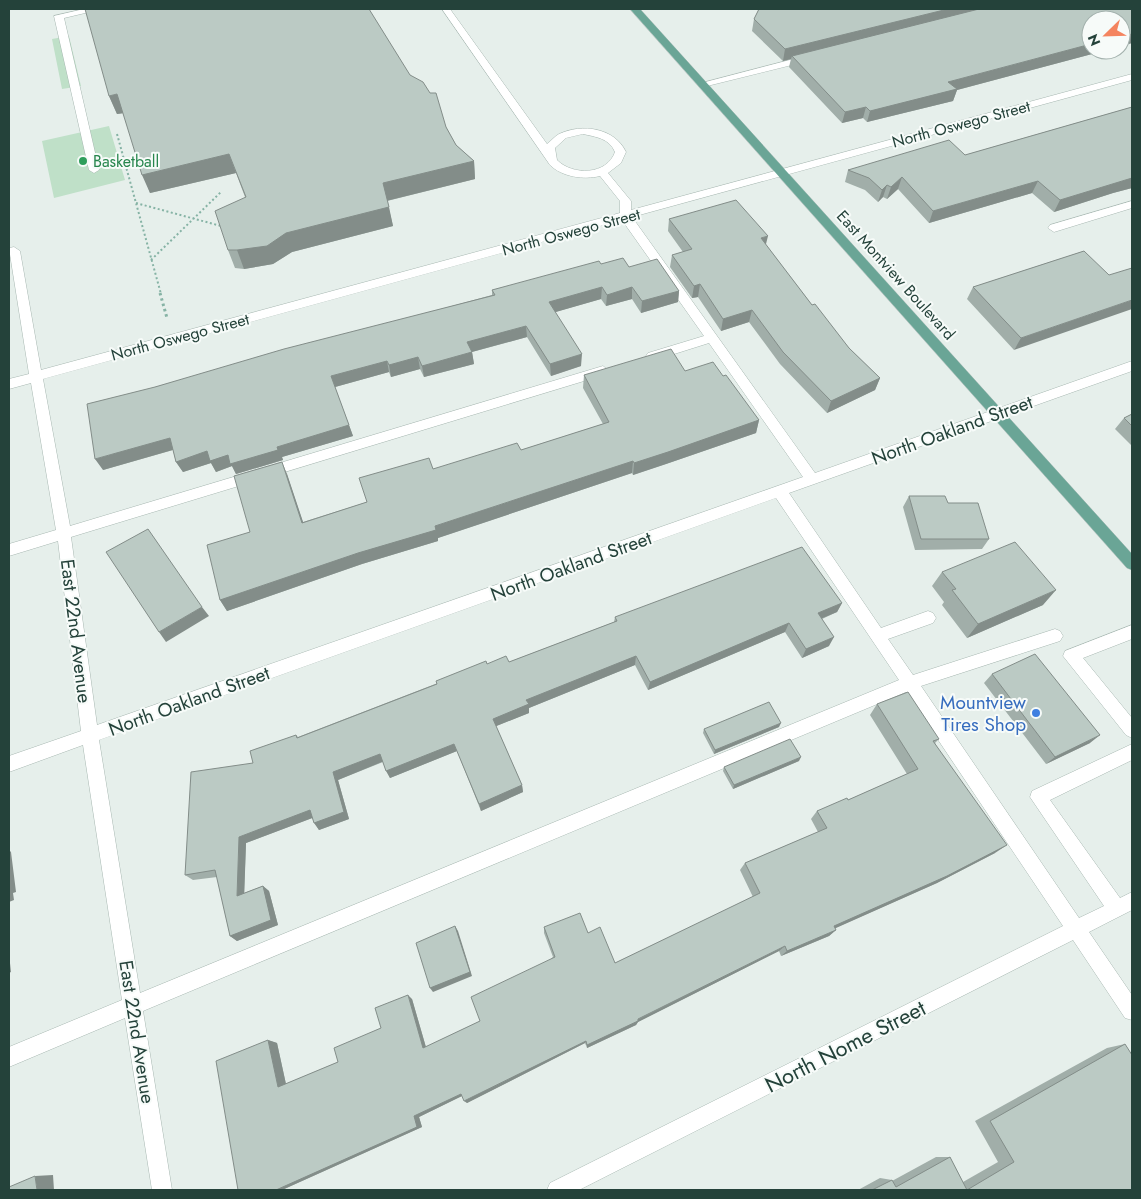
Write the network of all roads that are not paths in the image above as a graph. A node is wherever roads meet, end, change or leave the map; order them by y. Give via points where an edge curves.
1 (97, 9) edge
2 (446, 9) edge
3 (635, 9) edge
4 (817, 56) edge
5 (1132, 77) edge
6 (703, 84) junction
7 (549, 154) junction
8 (94, 170) dead end
9 (602, 172) junction
10 (784, 173) junction
11 (1132, 204) edge
12 (626, 217) junction
13 (1054, 228) dead end
14 (11, 251) edge
15 (713, 338) junction
16 (637, 361) edge
17 (1132, 366) edge
18 (618, 367) edge
19 (36, 376) junction
20 (9, 384) edge
21 (998, 414) junction
22 (813, 480) junction
23 (780, 492) junction
24 (64, 534) junction
25 (9, 550) edge
26 (1132, 564) edge
27 (928, 618) dead end
28 (1132, 632) edge
29 (876, 636) junction
30 (1055, 636) dead end
31 (909, 683) junction
32 (1132, 730) edge
33 (90, 736) junction
34 (1132, 752) edge
35 (9, 764) edge
36 (1124, 905) edge
37 (1077, 929) junction
38 (132, 1005) junction
39 (1132, 1011) edge
40 (9, 1057) edge
41 (162, 1190) edge
42 (557, 1190) edge

1 - 8 street via 59,16
2 - 7 street
3 - 6 main road, East Montview Boulevard
4 - 6 street
5 - 10 street, North Oswego Street
6 - 10 main road, East Montview Boulevard
7 - 9 street via 552,161 568,172
7 - 9 street via 554,141 572,132 606,135 615,140 622,154 619,161
9 - 12 street via 625,202
10 - 12 street, North Oswego Street
10 - 21 main road, East Montview Boulevard
11 - 13 street
12 - 15 street
12 - 19 street, North Oswego Street
14 - 19 street, East 22nd Avenue
15 - 16 street
15 - 22 street
17 - 21 street, North Oakland Street
18 - 24 street
19 - 20 street, North Oswego Street
19 - 24 street, East 22nd Avenue
21 - 22 street, North Oakland Street
21 - 26 main road, East Montview Boulevard
22 - 23 street, North Oakland Street
23 - 29 street
23 - 33 street, North Oakland Street
24 - 25 street
24 - 33 street, East 22nd Avenue
27 - 29 street
28 - 32 street via 1072,656
29 - 31 street
30 - 31 street
31 - 37 street
31 - 38 street
33 - 35 street, North Oakland Street
33 - 38 street, East 22nd Avenue
34 - 36 street via 1038,797
36 - 37 street, North Nome Street
37 - 39 street
37 - 42 street, North Nome Street
38 - 40 street
38 - 41 street, East 22nd Avenue

